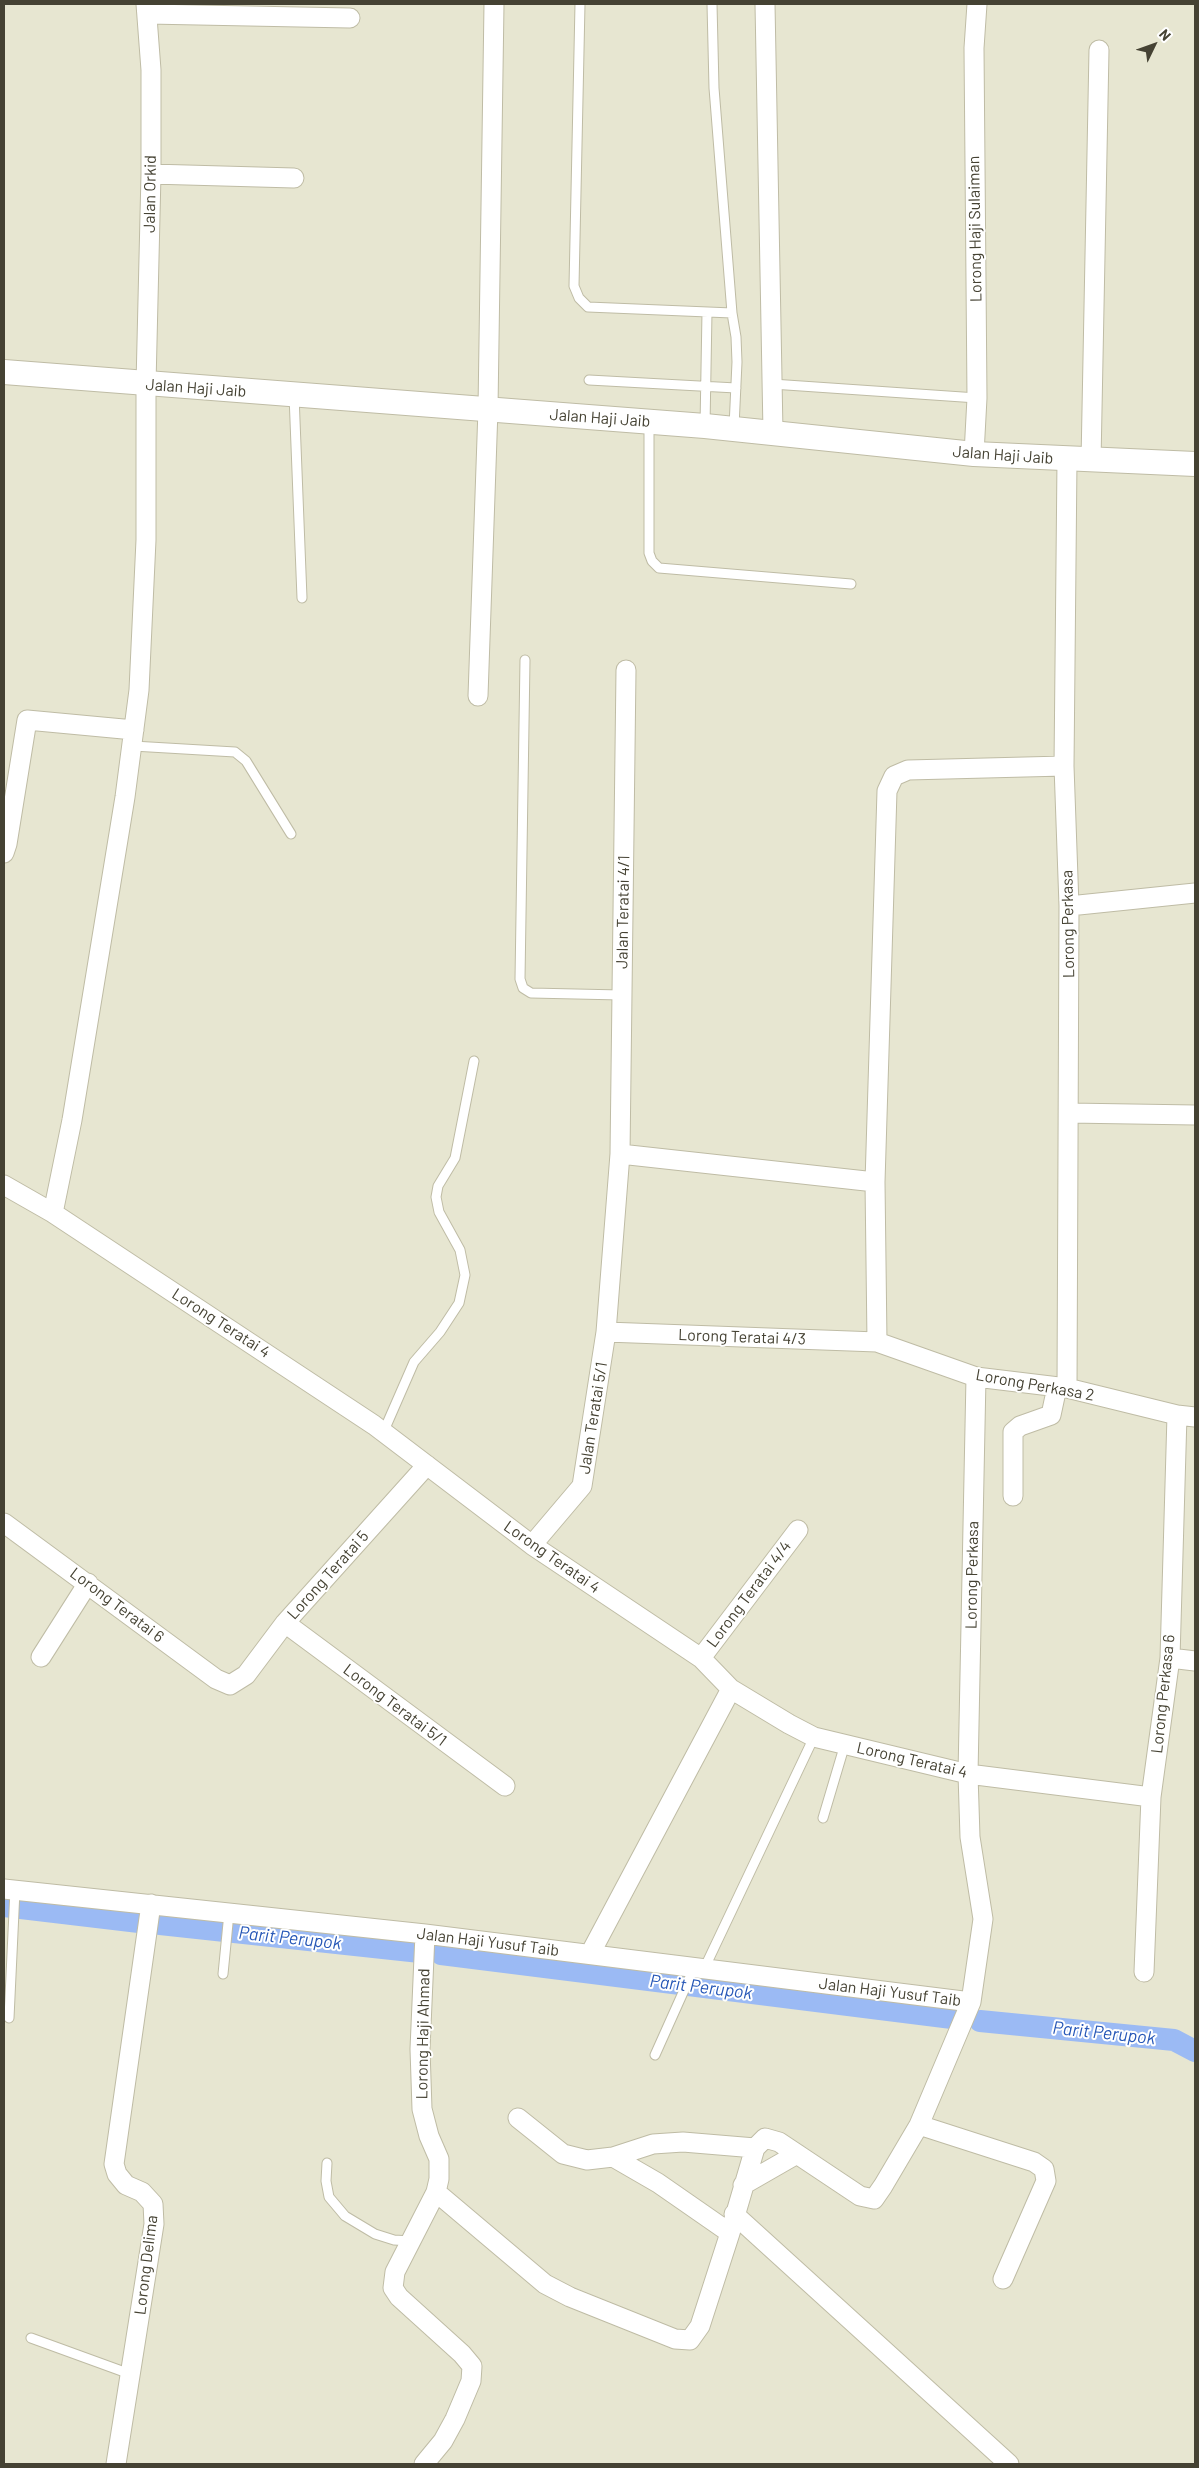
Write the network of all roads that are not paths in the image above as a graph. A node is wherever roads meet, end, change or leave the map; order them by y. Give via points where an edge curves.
1 (494, 4) edge
2 (580, 4) edge
3 (712, 4) edge
4 (765, 4) edge
5 (978, 4) edge
6 (147, 9) edge
7 (350, 18) dead end
8 (1099, 50) dead end
9 (151, 174) junction
10 (294, 178) dead end
11 (708, 312) junction
12 (732, 313) junction
13 (4, 372) edge
14 (589, 380) dead end
15 (146, 384) junction
16 (772, 384) junction
17 (706, 386) junction
18 (736, 388) junction
19 (294, 395) junction
20 (977, 398) junction
21 (488, 409) junction
22 (649, 422) junction
23 (705, 426) junction
24 (734, 428) junction
25 (773, 432) junction
26 (974, 454) junction
27 (1067, 460) junction
28 (1091, 461) junction
29 (1195, 464) edge
30 (851, 584) dead end
31 (302, 598) dead end
32 (526, 660) dead end
33 (626, 670) dead end
34 (478, 696) dead end
35 (133, 738) junction
36 (1064, 766) junction
37 (291, 834) dead end
38 (4, 853) edge
39 (1195, 893) edge
40 (1068, 906) junction
41 (622, 995) junction
42 (474, 1061) dead end
43 (1069, 1113) junction
44 (1195, 1115) edge
45 (620, 1154) junction
46 (876, 1182) junction
47 (4, 1185) edge
48 (53, 1213) junction
49 (606, 1332) junction
50 (877, 1342) junction
51 (976, 1377) junction
52 (1062, 1387) junction
53 (1186, 1416) edge
54 (384, 1432) junction
55 (427, 1466) junction
56 (1013, 1496) dead end
57 (4, 1523) edge
58 (798, 1530) dead end
59 (532, 1545) junction
60 (88, 1583) junction
61 (285, 1623) junction
62 (41, 1657) dead end
63 (700, 1658) junction
64 (1170, 1658) junction
65 (1195, 1661) edge
66 (230, 1685) joint
67 (731, 1689) junction
68 (814, 1737) junction
69 (845, 1744) junction
70 (968, 1774) junction
71 (505, 1786) dead end
72 (1151, 1798) junction
73 (823, 1818) dead end
74 (11, 1892) edge
75 (151, 1904) junction
76 (228, 1917) junction
77 (425, 1934) junction
78 (590, 1954) junction
79 (697, 1971) junction
80 (1144, 1972) dead end
81 (223, 1974) dead end
82 (971, 2002) junction
83 (9, 2018) dead end
84 (655, 2055) dead end
85 (518, 2118) dead end
86 (919, 2126) junction
87 (755, 2148) junction
88 (797, 2154) junction
89 (613, 2157) junction
90 (327, 2163) dead end
91 (743, 2185) junction
92 (436, 2192) junction
93 (734, 2214) junction
94 (730, 2233) junction
95 (412, 2241) junction
96 (1003, 2279) dead end
97 (31, 2338) dead end
98 (130, 2374) junction
99 (116, 2464) edge
100 (424, 2464) edge
101 (1009, 2464) edge

1 - 21 street
2 - 11 lane via 574,286 588,307
3 - 12 lane via 714,88
4 - 16 street
5 - 20 street, Lorong Haji Sulaiman via 974,48
6 - 7 street
6 - 9 street, Jalan Orkid
8 - 28 street
9 - 10 street
9 - 15 street, Jalan Orkid
11 - 12 lane
11 - 17 lane
12 - 18 lane via 736,337
13 - 15 street, Jalan Haji Jaib
14 - 17 lane
15 - 19 street, Jalan Haji Jaib
15 - 35 street, Jalan Orkid via 146,540 139,690
16 - 20 lane
16 - 25 street
17 - 18 lane
17 - 23 lane
18 - 24 lane
19 - 21 street, Jalan Haji Jaib
19 - 31 lane
20 - 26 street, Lorong Haji Sulaiman
21 - 22 street, Jalan Haji Jaib
21 - 34 street
22 - 23 street, Jalan Haji Jaib
22 - 30 lane via 649,553 659,568
23 - 24 street, Jalan Haji Jaib
24 - 25 street, Jalan Haji Jaib
25 - 26 street, Jalan Haji Jaib
26 - 27 street, Jalan Haji Jaib
27 - 28 street, Jalan Haji Jaib
27 - 36 street, Lorong Perkasa
28 - 29 street, Jalan Haji Jaib
32 - 41 lane via 520,979 523,988 531,993
33 - 41 street, Jalan Teratai 4/1
35 - 37 lane via 235,752 246,761
35 - 38 street via 27,720
35 - 48 street, Jalan Orkid via 72,1120
36 - 40 street, Lorong Perkasa
36 - 46 street via 908,770 894,776 887,790
39 - 40 street
40 - 43 street, Lorong Perkasa
41 - 45 street, Jalan Teratai 4/1
42 - 54 lane via 455,1158 438,1186 436,1197 439,1212 460,1250 465,1275 459,1303 414,1362
43 - 44 street
43 - 52 street, Lorong Perkasa
45 - 46 street
45 - 49 street, Jalan Teratai 5/1
46 - 50 street
47 - 48 street, Lorong Teratai 4
48 - 54 street, Lorong Teratai 4
49 - 50 street, Lorong Teratai 4/3
49 - 59 street, Jalan Teratai 5/1 via 582,1486
50 - 51 street, Lorong Perkasa 2
51 - 52 street, Lorong Perkasa 2
51 - 70 street, Lorong Perkasa
52 - 53 street, Lorong Perkasa 2
52 - 56 street, Lorong Perkasa via 1051,1415 1020,1426 1013,1432
53 - 64 street, Lorong Perkasa 6
54 - 55 street, Lorong Teratai 4
55 - 59 street, Lorong Teratai 4
55 - 61 street, Lorong Teratai 5
57 - 60 street, Lorong Teratai 6
58 - 63 street, Lorong Teratai 4/4
59 - 63 street, Lorong Teratai 4
60 - 62 street
60 - 66 street, Lorong Teratai 6 via 216,1679
61 - 66 street, Lorong Teratai 5 via 246,1675
61 - 71 street, Lorong Teratai 5/1
63 - 67 street, Lorong Teratai 4
64 - 65 street
64 - 72 street, Lorong Perkasa 6
67 - 68 street, Lorong Teratai 4
67 - 78 street
68 - 69 street, Lorong Teratai 4
68 - 79 lane
69 - 70 street, Lorong Teratai 4
69 - 73 lane
70 - 72 street, Lorong Teratai 4
70 - 82 street, Lorong Perkasa via 970,1837 983,1919
72 - 80 street, Lorong Perkasa 6
74 - 75 street, Jalan Haji Yusuf Taib
74 - 83 lane
75 - 76 street, Jalan Haji Yusuf Taib
75 - 98 street, Lorong Delima via 114,2164 126,2185 142,2192 153,2204 154,2224
76 - 77 street, Jalan Haji Yusuf Taib
76 - 81 lane
77 - 78 street, Jalan Haji Yusuf Taib
77 - 92 street, Lorong Haji Ahmad via 420,2050 422,2109 428,2136 439,2159
78 - 79 street, Jalan Haji Yusuf Taib
79 - 82 street, Jalan Haji Yusuf Taib
79 - 84 lane via 686,1986
82 - 86 street, Lorong Perkasa
85 - 89 street via 563,2154 588,2160
86 - 88 street, Lorong Perkasa via 874,2199 860,2196
86 - 96 street via 1034,2162 1044,2169 1046,2181
87 - 88 street via 765,2138
87 - 89 street via 683,2142 654,2144
87 - 91 street
88 - 91 street
89 - 94 street via 658,2183
90 - 95 lane via 329,2197 345,2216 375,2234
91 - 93 street
92 - 94 street via 545,2284 675,2339 690,2340 700,2326
92 - 95 street, Lorong Haji Ahmad
93 - 94 street
93 - 101 street
95 - 100 street, Lorong Haji Ahmad via 395,2272 393,2288 399,2298 472,2366 471,2381 455,2419
97 - 98 lane
98 - 99 street, Lorong Delima

